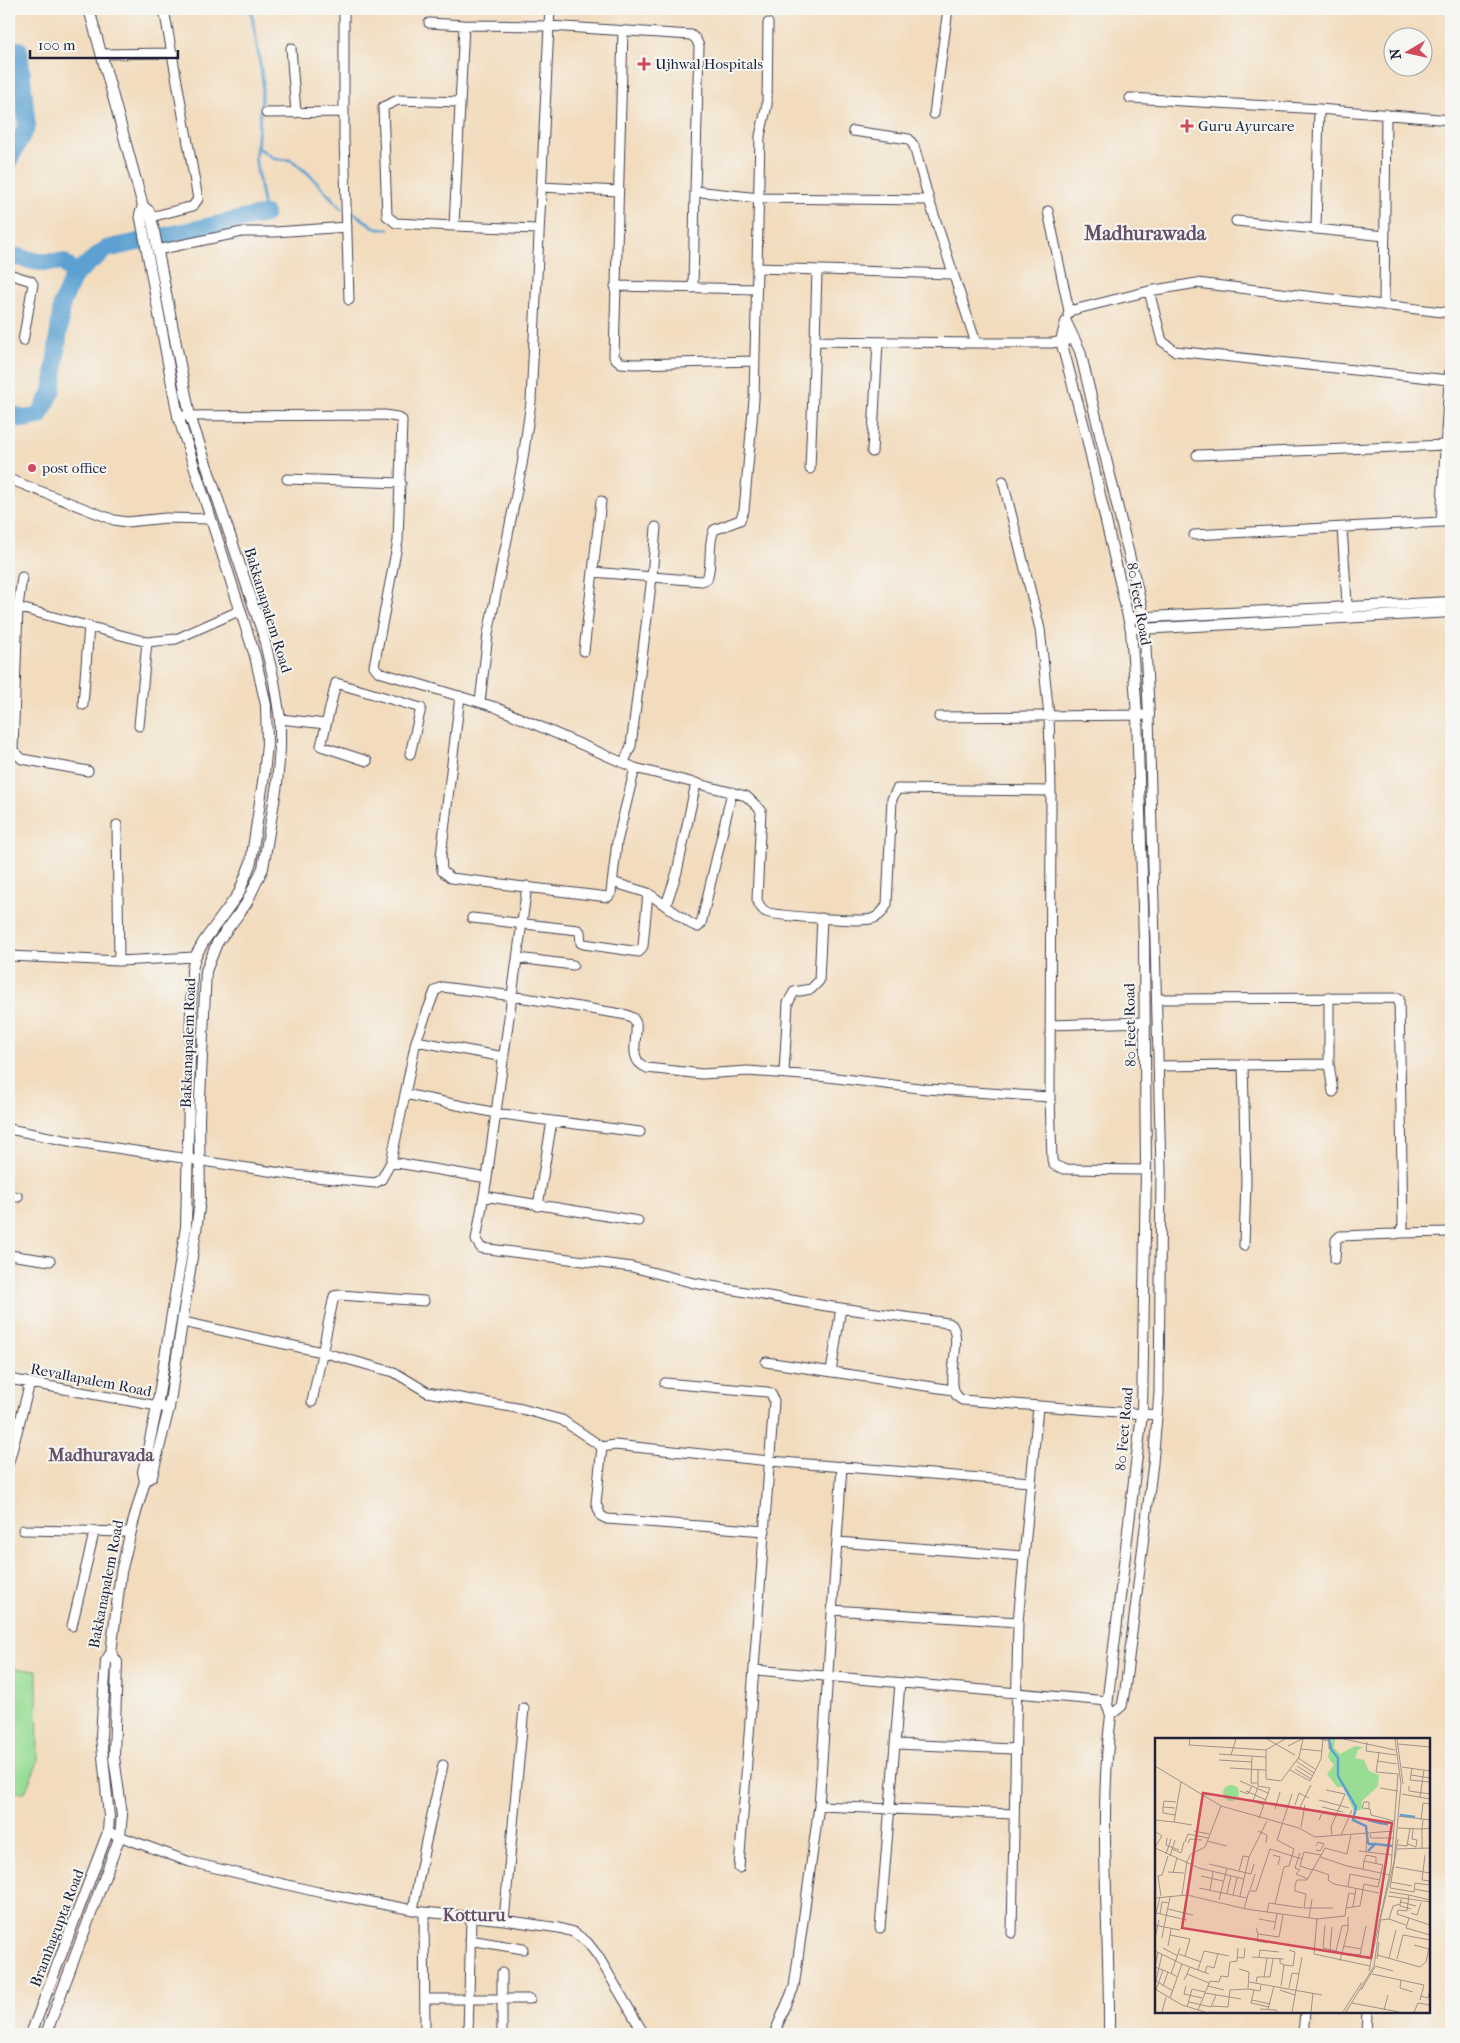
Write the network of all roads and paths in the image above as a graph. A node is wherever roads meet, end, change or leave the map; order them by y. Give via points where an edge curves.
1 (89, 9) edge
2 (164, 9) edge
3 (344, 9) edge
4 (550, 9) edge
5 (948, 9) edge
6 (429, 23) dead end
7 (768, 23) dead end
8 (464, 25) junction
9 (549, 26) junction
10 (623, 31) junction
11 (291, 48) dead end
12 (173, 53) junction
13 (101, 54) junction
14 (1130, 98) dead end
15 (460, 102) junction
16 (1318, 109) junction
17 (344, 112) junction
18 (266, 113) dead end
19 (296, 113) junction
20 (934, 114) dead end
21 (1386, 114) junction
22 (1451, 120) edge
23 (853, 131) dead end
24 (541, 187) junction
25 (618, 191) junction
26 (695, 191) junction
27 (760, 198) junction
28 (929, 200) junction
29 (1048, 211) dead end
30 (148, 221) junction
31 (1236, 221) dead end
32 (454, 226) junction
33 (347, 227) junction
34 (1316, 228) junction
35 (539, 229) junction
36 (1385, 236) junction
37 (153, 247) junction
38 (757, 268) junction
39 (817, 270) junction
40 (9, 274) edge
41 (952, 274) junction
42 (615, 286) junction
43 (693, 288) junction
44 (756, 289) junction
45 (1149, 290) junction
46 (349, 300) dead end
47 (1384, 305) junction
48 (1069, 310) junction
49 (1451, 313) edge
50 (1066, 322) junction
51 (1074, 339) junction
52 (23, 341) dead end
53 (815, 341) junction
54 (1061, 341) junction
55 (878, 342) junction
56 (976, 343) junction
57 (1451, 355) edge
58 (754, 361) junction
59 (1449, 380) junction
60 (178, 416) junction
61 (190, 416) junction
62 (1446, 444) junction
63 (872, 452) dead end
64 (1197, 455) dead end
65 (810, 469) dead end
66 (9, 479) edge
67 (287, 479) dead end
68 (1004, 480) dead end
69 (401, 483) junction
70 (601, 501) dead end
71 (211, 519) junction
72 (1441, 522) junction
73 (1451, 522) edge
74 (656, 527) dead end
75 (1342, 528) junction
76 (1194, 535) dead end
77 (593, 572) junction
78 (22, 577) dead end
79 (652, 577) junction
80 (1451, 602) edge
81 (9, 605) edge
82 (18, 607) junction
83 (240, 610) junction
84 (1348, 612) junction
85 (1451, 612) edge
86 (1144, 617) junction
87 (1129, 618) junction
88 (84, 625) junction
89 (1146, 629) junction
90 (1131, 630) junction
91 (147, 642) junction
92 (584, 651) dead end
93 (460, 696) junction
94 (480, 702) junction
95 (83, 705) dead end
96 (1149, 715) junction
97 (1049, 716) junction
98 (1136, 716) junction
99 (939, 717) dead end
100 (280, 719) junction
101 (326, 724) junction
102 (139, 726) dead end
103 (410, 754) dead end
104 (367, 761) dead end
105 (624, 762) junction
106 (635, 768) junction
107 (88, 771) dead end
108 (696, 783) junction
109 (1051, 790) junction
110 (732, 792) junction
111 (117, 825) dead end
112 (612, 882) junction
113 (527, 886) junction
114 (648, 893) junction
115 (666, 905) junction
116 (472, 918) dead end
117 (822, 918) junction
118 (522, 924) junction
119 (9, 956) edge
120 (195, 957) junction
121 (518, 958) junction
122 (119, 961) junction
123 (572, 965) dead end
124 (513, 996) junction
125 (1329, 998) junction
126 (1157, 999) junction
127 (1145, 1022) junction
128 (1050, 1025) junction
129 (416, 1041) junction
130 (504, 1057) junction
131 (1243, 1064) junction
132 (1329, 1064) junction
133 (1158, 1066) junction
134 (784, 1073) junction
135 (1333, 1092) dead end
136 (405, 1094) junction
137 (1050, 1097) junction
138 (496, 1113) junction
139 (552, 1122) junction
140 (9, 1129) edge
141 (640, 1132) dead end
142 (187, 1157) junction
143 (199, 1160) junction
144 (391, 1162) junction
145 (1146, 1170) junction
146 (487, 1178) junction
147 (484, 1196) junction
148 (538, 1206) junction
149 (638, 1221) dead end
150 (1451, 1232) edge
151 (1399, 1233) junction
152 (1244, 1246) dead end
153 (9, 1254) edge
154 (1335, 1259) dead end
155 (50, 1261) dead end
156 (424, 1301) dead end
157 (841, 1308) junction
158 (183, 1322) junction
159 (322, 1352) junction
160 (766, 1362) dead end
161 (832, 1372) junction
162 (9, 1379) edge
163 (30, 1383) junction
164 (665, 1383) dead end
165 (953, 1390) junction
166 (312, 1402) dead end
167 (157, 1407) junction
168 (1038, 1407) junction
169 (169, 1408) junction
170 (1142, 1414) junction
171 (1157, 1415) junction
172 (602, 1447) junction
173 (770, 1461) junction
174 (9, 1462) edge
175 (842, 1466) junction
176 (145, 1481) junction
177 (1030, 1482) junction
178 (23, 1530) dead end
179 (765, 1531) junction
180 (130, 1532) junction
181 (94, 1533) junction
182 (837, 1542) junction
183 (1023, 1556) junction
184 (832, 1610) junction
185 (1018, 1622) junction
186 (72, 1626) dead end
187 (111, 1653) junction
188 (754, 1670) junction
189 (828, 1677) junction
190 (900, 1683) junction
191 (1016, 1693) junction
192 (1108, 1701) junction
193 (524, 1708) dead end
194 (1111, 1715) junction
195 (895, 1744) junction
196 (1014, 1749) junction
197 (443, 1765) dead end
198 (819, 1806) junction
199 (890, 1808) junction
200 (1013, 1814) junction
201 (108, 1832) junction
202 (120, 1836) junction
203 (739, 1868) dead end
204 (413, 1910) junction
205 (424, 1912) junction
206 (471, 1918) junction
207 (504, 1920) junction
208 (880, 1928) dead end
209 (1012, 1933) dead end
210 (470, 1940) junction
211 (523, 1949) dead end
212 (502, 1973) dead end
213 (468, 1998) junction
214 (502, 1998) junction
215 (425, 1999) junction
216 (530, 1999) dead end
217 (1305, 2013) edge
218 (1367, 2013) edge
219 (31, 2034) edge
220 (46, 2034) edge
221 (425, 2034) edge
222 (468, 2034) edge
223 (502, 2034) edge
224 (644, 2034) edge
225 (774, 2034) edge
226 (1109, 2034) edge
227 (1303, 2034) edge
228 (1366, 2034) edge

1 - 13 street
2 - 12 street
3 - 17 street
4 - 9 street
5 - 20 street
6 - 8 street
7 - 27 street via 767,94 760,136
8 - 9 street
8 - 15 street
9 - 10 street
9 - 24 street
10 - 25 street
10 - 26 street via 696,39 699,46
11 - 19 street
12 - 13 street
12 - 30 street via 198,199 193,206
13 - 30 street via 143,206 140,214
14 - 16 street
15 - 32 street
15 - 32 street via 398,100 384,107 387,216 396,223
16 - 21 street
16 - 34 street
17 - 19 street
17 - 33 street
18 - 19 street
21 - 22 street
21 - 36 street
23 - 28 street via 909,139 914,146
24 - 25 street
24 - 35 street
25 - 42 street
26 - 27 street
26 - 43 street
27 - 28 street
27 - 38 street
28 - 41 street
29 - 48 street
30 - 37 street
31 - 34 street
32 - 35 street
33 - 37 street via 242,232
33 - 46 street
34 - 36 street
35 - 94 street via 531,402 522,465 488,634
36 - 47 street
37 - 60 street
37 - 61 street, Bakkanapalem Road
38 - 39 street
38 - 44 street
39 - 41 street
39 - 53 street
40 - 52 street via 33,284
41 - 56 street
42 - 43 street
42 - 58 street via 614,357 621,363
43 - 44 street
44 - 58 street
45 - 47 street via 1198,283
45 - 48 street
45 - 59 street via 1162,341 1175,351
47 - 49 street
48 - 50 street
50 - 51 street
50 - 54 street
51 - 54 street
51 - 86 street via 1080,351
53 - 55 street
53 - 65 street
54 - 56 street
54 - 87 street, 80 Feet Road
55 - 56 street
55 - 63 street
57 - 59 street
58 - 79 street via 754,399 744,510 740,520 714,530 707,578 702,581
59 - 62 street
60 - 61 street
60 - 71 street
61 - 69 street via 397,416 404,426
61 - 100 street, Bakkanapalem Road via 263,634
62 - 64 street
62 - 72 street
66 - 71 street via 114,520
67 - 69 street
68 - 97 street via 1040,630
69 - 93 street via 398,541 374,666 379,672
70 - 77 street
71 - 83 street
72 - 73 street
72 - 75 street
74 - 79 street
75 - 76 street
75 - 84 street
77 - 79 street
77 - 92 street
78 - 82 street
79 - 105 street via 631,746
80 - 84 street
81 - 82 street
82 - 88 street
82 - 107 street via 13,750 22,759
83 - 91 street via 176,639
83 - 120 street via 266,705 267,744 260,812 245,880
84 - 85 street
84 - 86 street
84 - 89 street
86 - 87 street
86 - 89 street
87 - 90 street, 80 Feet Road
88 - 91 street
88 - 95 street
89 - 90 street
89 - 96 street
90 - 98 street, 80 Feet Road
91 - 102 street
93 - 94 street
93 - 113 street via 441,856 442,871 452,878
94 - 105 street
96 - 98 street
96 - 126 street
97 - 98 street
97 - 99 street
97 - 109 street
98 - 127 street, 80 Feet Road
100 - 101 street
100 - 143 street, Bakkanapalem Road via 277,784 263,868 246,904 217,943 206,971
101 - 103 street via 336,683 421,708
101 - 104 street via 321,746
105 - 106 street
106 - 108 street
106 - 112 street via 617,842
108 - 110 street
108 - 115 street via 677,872
109 - 117 street via 897,789 892,799 887,904 883,911 868,920
109 - 128 street
110 - 115 street via 701,924 698,927 691,924
110 - 117 street via 746,796 761,810 757,900 760,906 769,913
111 - 122 street
112 - 113 street via 608,897
112 - 114 street
113 - 118 street
114 - 115 street
114 - 118 street via 643,946 639,952 584,944 578,930
116 - 118 street
117 - 134 street via 819,982 811,989 794,992 788,1003
118 - 121 street
119 - 122 street
120 - 122 street
120 - 142 street via 190,988
121 - 123 street
121 - 124 street
124 - 129 street via 442,987 435,991
124 - 130 street
124 - 134 street via 627,1015 636,1023 635,1055 641,1066 647,1068 702,1074
125 - 126 street
125 - 132 street
125 - 151 street via 1399,998 1404,1219
126 - 133 street
127 - 128 street
127 - 145 street, 80 Feet Road
128 - 137 street
129 - 130 street
129 - 136 street
130 - 138 street
131 - 132 street
131 - 133 street
131 - 152 street
132 - 135 street
133 - 171 street via 1161,1170
134 - 137 street via 927,1089
136 - 138 street
136 - 144 street
137 - 145 street via 1052,1160 1058,1168
138 - 139 street
138 - 146 street
139 - 141 street
139 - 148 street
140 - 142 street via 69,1141
142 - 143 street
142 - 167 street via 186,1227
143 - 144 street via 369,1184 381,1180
143 - 158 street, Bakkanapalem Road via 200,1200
144 - 146 street
145 - 170 street, 80 Feet Road
146 - 147 street
147 - 148 street
147 - 157 street via 476,1240 487,1250 632,1267 694,1282
148 - 149 street
150 - 151 street
151 - 154 street via 1340,1236 1336,1240
153 - 155 street
156 - 159 street via 334,1296
157 - 161 street
157 - 165 street via 952,1325 956,1335
158 - 159 street
158 - 169 street, Bakkanapalem Road
159 - 166 street
159 - 172 street via 394,1372 428,1392 522,1409 562,1420
160 - 161 street
161 - 165 street
162 - 163 street, Revallapalem Road
163 - 167 street, Revallapalem Road
163 - 174 street
164 - 173 street via 771,1393 774,1401
165 - 168 street via 962,1400
167 - 169 street, Revallapalem Road
167 - 176 street via 143,1472
168 - 170 street
168 - 177 street
169 - 176 street, Bakkanapalem Road via 152,1476
170 - 171 street
170 - 192 street, 80 Feet Road
171 - 194 street via 1125,1690 1122,1706
172 - 173 street via 615,1445
172 - 179 street via 596,1503 601,1516
173 - 175 street
173 - 179 street
175 - 177 street
175 - 182 street
176 - 180 street, Bakkanapalem Road
177 - 183 street
178 - 181 street
179 - 188 street
180 - 181 street
180 - 187 street, Bakkanapalem Road via 121,1572
181 - 186 street
182 - 183 street
182 - 184 street
183 - 185 street
184 - 185 street
184 - 189 street
185 - 191 street
187 - 201 street, Bakkanapalem Road via 106,1661 101,1736
187 - 202 street, Bramhagupta Road via 117,1662 114,1757 122,1815
188 - 189 street
188 - 203 street
189 - 190 street
189 - 198 street
190 - 191 street
190 - 195 street
191 - 192 street
191 - 196 street
192 - 194 street, 80 Feet Road
193 - 207 street
194 - 226 street, 80 Feet Road via 1105,1803 1110,1947
195 - 196 street
195 - 199 street
196 - 200 street
197 - 204 street
198 - 199 street
198 - 225 street via 794,1987
199 - 200 street
199 - 208 street
200 - 209 street
201 - 202 street
201 - 219 street, Bramhagupta Road
202 - 204 street via 190,1862
202 - 220 street, Bramhagupta Road
204 - 205 street
205 - 206 street
205 - 215 street
206 - 207 street
206 - 210 street
207 - 224 street via 559,1928 573,1932 587,1942
210 - 211 street
210 - 213 street
212 - 214 street
213 - 214 street
213 - 215 street
213 - 222 street
214 - 216 street
214 - 223 street
215 - 221 street
217 - 227 street
218 - 228 street

